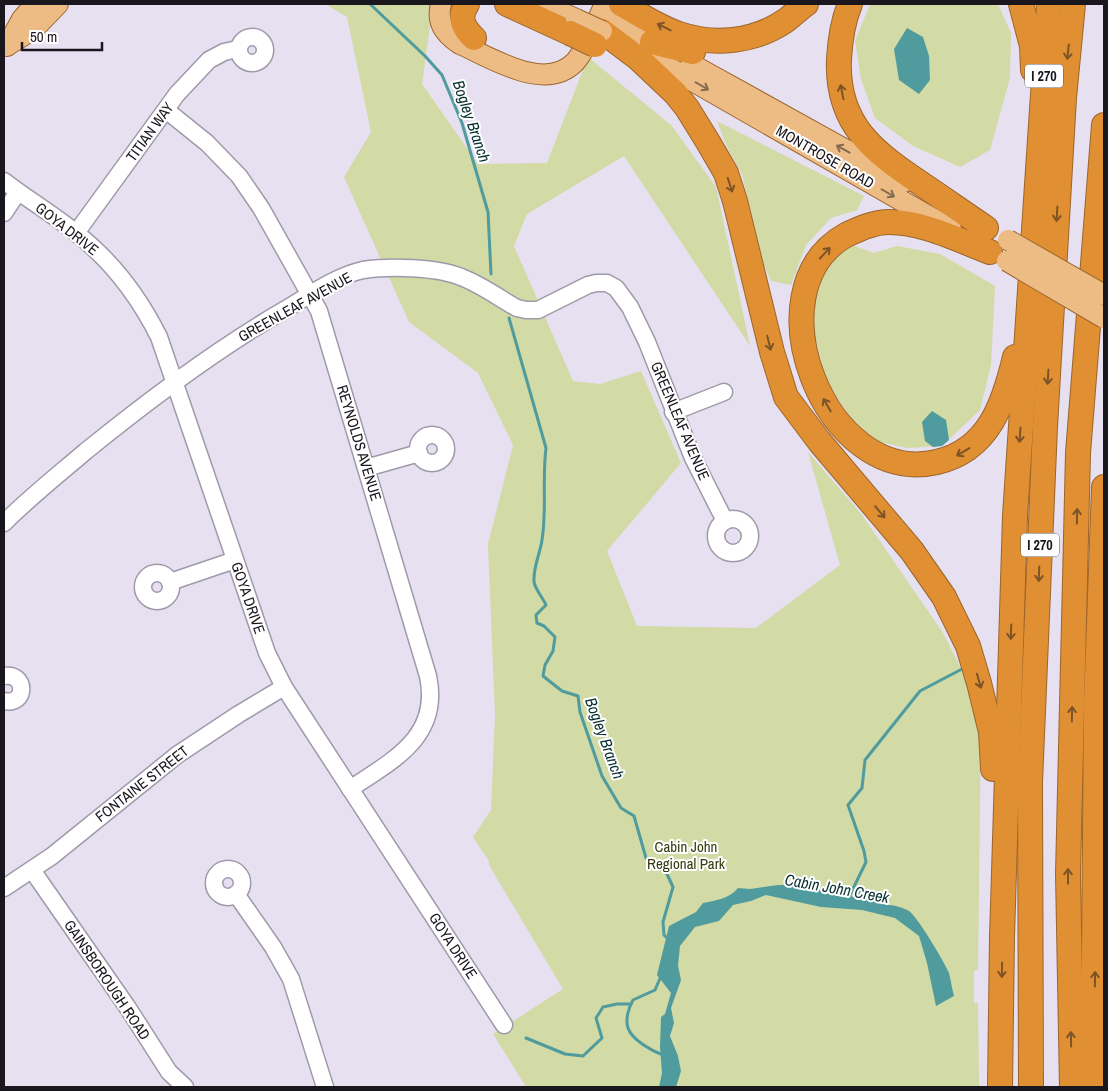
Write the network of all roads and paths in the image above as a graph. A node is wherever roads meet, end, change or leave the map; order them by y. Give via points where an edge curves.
1 (35, 4) edge
2 (58, 4) edge
3 (441, 4) edge
4 (454, 4) edge
5 (467, 4) edge
6 (507, 4) edge
7 (542, 4) edge
8 (806, 4) edge
9 (820, 4) edge
10 (850, 4) edge
11 (1021, 4) edge
12 (1049, 4) edge
13 (1073, 4) edge
14 (580, 13) edge
15 (606, 21) edge
16 (474, 38) junction
17 (652, 42) junction
18 (6, 47) edge
19 (238, 49) dead end
20 (166, 110) junction
21 (1104, 125) edge
22 (1039, 149) junction
23 (4, 181) edge
24 (18, 192) junction
25 (4, 213) edge
26 (986, 228) junction
27 (76, 233) junction
28 (1002, 251) junction
29 (309, 295) junction
30 (1104, 295) edge
31 (1029, 299) junction
32 (1104, 318) edge
33 (174, 381) junction
34 (724, 392) dead end
35 (673, 412) junction
36 (419, 453) dead end
37 (366, 468) junction
38 (1104, 487) edge
39 (725, 520) dead end
40 (4, 523) edge
41 (235, 560) junction
42 (170, 582) dead end
43 (4, 676) edge
44 (284, 687) junction
45 (4, 701) edge
46 (350, 790) junction
47 (32, 870) junction
48 (1104, 876) edge
49 (4, 888) edge
50 (236, 894) dead end
51 (1096, 932) junction
52 (1002, 936) junction
53 (504, 1025) dead end
54 (185, 1087) edge
55 (325, 1087) edge
56 (1000, 1087) edge
57 (1031, 1087) edge
58 (1072, 1087) edge
59 (1093, 1087) edge

1 - 18 main road
2 - 18 main road via 34,30
3 - 15 main road via 443,28 460,44 524,72 540,75 554,75 566,70
4 - 16 main road via 452,20 458,29
5 - 16 highway via 462,17 464,26
6 - 14 highway
7 - 14 main road
8 -> 15 highway via 764,32 718,42
9 - 17 highway via 800,24 767,43 729,53 684,51
26 -> 10 highway via 887,160 854,125 844,103 838,74 840,42
11 - 22 highway via 1032,46 1034,116
12 - 22 highway, I 270
13 -> 57 highway, I 270 via 1064,98 1046,417 1030,782
14 - 15 highway, bridge
14 - 16 main road via 569,51 553,65 530,64
15 - 17 main road, MONTROSE ROAD
15 -> 28 main road, MONTROSE ROAD via 653,58
15 -> 52 highway via 619,58 681,111 708,142 726,173 786,397 912,551 944,597 968,646 991,732 994,900
26 -> 17 main road, MONTROSE ROAD
19 - 20 street, TITIAN WAY via 209,60
20 - 27 street, TITIAN WAY
20 - 29 street, REYNOLDS AVENUE via 207,143 239,176 261,208
58 -> 21 highway, I 270 via 1068,874 1078,453
22 - 31 highway, I 270
23 - 24 street, GOYA DRIVE
24 - 25 street
24 - 27 street, GOYA DRIVE
26 - 28 main road, MONTROSE ROAD
27 - 33 street, GOYA DRIVE via 107,262 144,308 160,337
28 - 30 main road, MONTROSE ROAD, bridge
31 -> 28 highway via 1012,369 995,417 983,436 949,460 909,466 885,459 864,448 828,409 807,358 801,327 803,296 814,266 837,240 860,228 887,222 914,224
28 - 32 main road, MONTROSE ROAD, bridge
29 - 33 street, GREENLEAF AVENUE
29 - 35 street, GREENLEAF AVENUE via 340,278 364,270 396,268 459,276 517,308 532,311 588,285 607,283 616,288 630,307
29 - 37 street, REYNOLDS AVENUE via 319,311
31 -> 52 highway, I 270 via 1015,516
33 - 40 street, GREENLEAF AVENUE via 40,489
33 - 41 street, GOYA DRIVE
34 - 35 street
35 - 39 street, GREENLEAF AVENUE
36 - 37 street
37 - 46 street, REYNOLDS AVENUE via 428,676 430,699 425,724 409,747
38 - 51 highway via 1096,705
41 - 42 street
41 - 44 street, GOYA DRIVE via 267,653
43 - 45 street via 14,676 22,687 16,700
44 - 46 street, GOYA DRIVE
44 - 47 street, FONTAINE STREET via 177,755
46 - 53 street, GOYA DRIVE
47 - 49 street, FONTAINE STREET
47 - 54 street, GAINSBOROUGH ROAD via 169,1072
48 - 51 highway
50 - 55 street via 291,979
59 -> 51 highway
52 -> 56 highway, I 270

